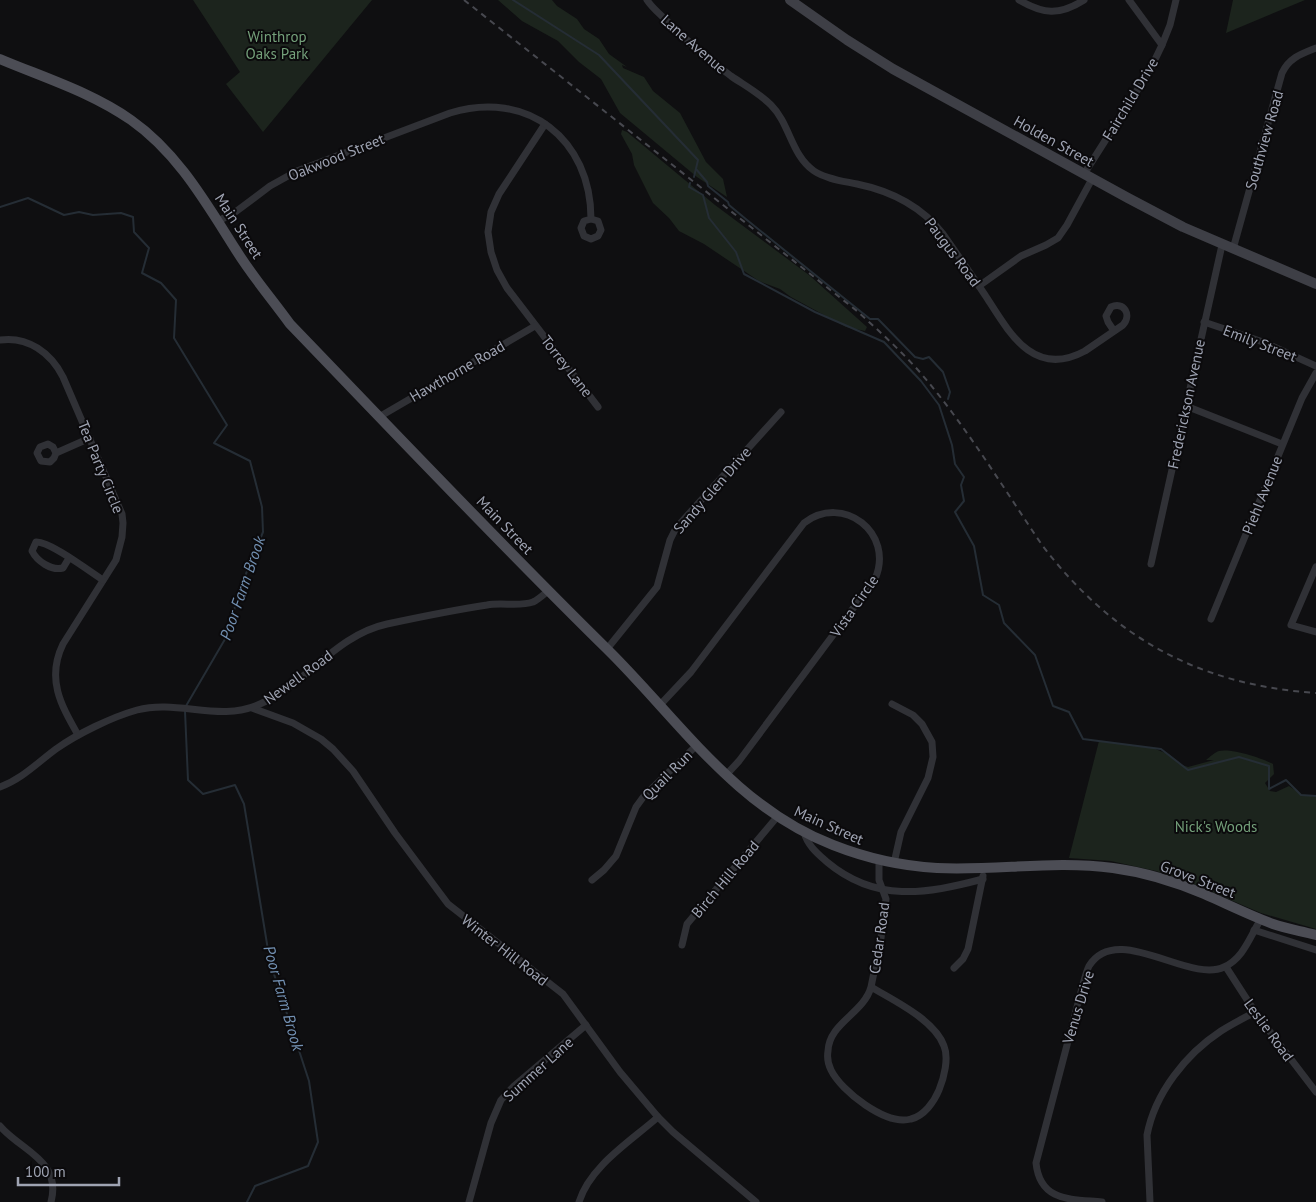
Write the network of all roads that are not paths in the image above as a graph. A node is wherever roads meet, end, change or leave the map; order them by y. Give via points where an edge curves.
1 (647, 0) edge
2 (790, 0) edge
3 (1019, 0) edge
4 (1084, 0) edge
5 (1129, 0) edge
6 (1176, 0) edge
7 (1162, 45) junction
8 (1316, 48) edge
9 (0, 59) edge
10 (744, 85) joint
11 (545, 124) junction
12 (1088, 176) junction
13 (591, 219) dead end
14 (218, 221) junction
15 (1222, 245) junction
16 (1233, 249) junction
17 (1316, 284) edge
18 (979, 286) junction
19 (1204, 322) junction
20 (535, 326) junction
21 (1114, 331) dead end
22 (0, 340) edge
23 (1316, 366) edge
24 (1316, 373) edge
25 (1186, 406) junction
26 (598, 407) dead end
27 (780, 412) dead end
28 (379, 417) junction
29 (90, 438) junction
30 (1282, 444) junction
31 (56, 453) dead end
32 (69, 558) junction
33 (1151, 564) dead end
34 (1316, 567) edge
35 (103, 580) junction
36 (548, 590) junction
37 (1211, 619) dead end
38 (1316, 632) edge
39 (607, 649) junction
40 (892, 704) dead end
41 (660, 705) junction
42 (252, 708) junction
43 (78, 736) junction
44 (697, 745) junction
45 (726, 775) junction
46 (0, 787) edge
47 (776, 817) junction
48 (804, 832) junction
49 (879, 860) junction
50 (894, 863) junction
51 (1067, 864) joint
52 (985, 867) junction
53 (983, 879) junction
54 (592, 880) dead end
55 (883, 889) junction
56 (1261, 919) junction
57 (1254, 930) junction
58 (1316, 935) edge
59 (682, 945) dead end
60 (1316, 950) edge
61 (1226, 966) junction
62 (954, 968) dead end
63 (871, 987) junction
64 (1255, 1012) junction
65 (586, 1026) junction
66 (1316, 1092) edge
67 (658, 1118) junction
68 (0, 1126) edge
69 (51, 1202) edge
70 (469, 1202) edge
71 (579, 1202) edge
72 (756, 1202) edge
73 (1102, 1202) edge
74 (1150, 1202) edge

1 - 10 street, Lane Avenue via 690,44
2 - 12 main road, Holden Street via 893,69
3 - 4 street via 1051,12
5 - 7 street, Fairchild Drive
6 - 7 street
7 - 12 street, Fairchild Drive
8 - 16 street, Southview Road via 1294,58 1282,73
9 - 14 main road, Main Street via 94,98 131,120 177,164
10 - 18 street, Paugus Road via 764,98 778,113 809,167 824,176 872,187 913,206 938,227
11 - 13 street, Oakwood Street via 564,140 577,160 588,188
11 - 14 street, Oakwood Street via 526,114 498,107 473,107 435,118 297,171
11 - 20 street, Torrey Lane via 494,202 489,222 489,242 497,270
12 - 15 main road, Holden Street via 1183,228
12 - 18 street, Fairchild Drive via 1058,238 1027,253
14 - 28 main road, Main Street via 290,324
15 - 16 main road, Holden Street
15 - 19 street, Frederickson Avenue
16 - 17 main road, Holden Street
18 - 21 street, Paugus Road via 1015,339 1037,355 1053,359 1070,358
19 - 23 street, Emily Street via 1263,342
19 - 25 street, Frederickson Avenue
20 - 26 street, Torrey Lane
20 - 28 street, Hawthorne Road
22 - 29 street, Tea Party Circle via 27,342 51,358
24 - 30 street, Piehl Avenue
25 - 30 street
25 - 33 street, Frederickson Avenue
27 - 39 street, Sandy Glen Drive via 676,528 657,587
28 - 36 main road, Main Street
29 - 31 street
29 - 35 street, Tea Party Circle via 119,504 123,523 118,554
30 - 37 street, Piehl Avenue
32 - 32 street via 43,542 36,542 32,550 35,557 57,570 63,568
32 - 35 street
34 - 38 street via 1291,625
35 - 43 street, Tea Party Circle via 62,644 56,666 57,691
36 - 39 main road, Main Street
36 - 42 street, Newell Road via 530,602 487,605 382,625 353,638 284,690
39 - 41 main road, Main Street
40 - 50 street via 914,715 922,724 932,742 933,757 928,778 901,832
41 - 44 main road, Main Street
41 - 45 street, Vista Circle via 692,672 804,523 821,514 837,512 852,516 868,527 880,552 875,579
42 - 43 street, Newell Road via 222,713 153,707
42 - 65 street, Winter Hill Road via 293,724 333,749 353,771 443,900 562,994
43 - 46 street, Newell Road via 24,775
44 - 45 main road, Main Street
44 - 54 street, Quail Run via 644,796 636,807 616,856
45 - 47 main road, Main Street
47 - 48 main road, Main Street
47 - 59 street, Birch Hill Road via 687,924
48 - 49 main road, Main Street
48 - 55 street via 811,846 831,865 855,880
49 - 50 main road, Main Street
49 - 55 street, Cedar Road via 879,880
50 - 52 main road, Main Street via 938,868
51 - 52 main road, Main Street
51 - 56 main road, Grove Street via 1118,869 1169,882
52 - 53 street
53 - 55 street via 916,893
53 - 62 street via 968,949 964,959
55 - 63 street, Cedar Road via 885,909
56 - 57 street
56 - 58 main road, Grove Street
57 - 60 street
57 - 61 street via 1240,955
61 - 64 street, Leslie Road
61 - 73 street, Venus Drive via 1216,970 1203,969 1119,949 1103,953 1089,966 1036,1163 1040,1179 1050,1193
63 - 63 street, Cedar Road via 864,1002 830,1038 829,1065 843,1085 869,1107 892,1118 912,1119 927,1109 937,1094 946,1060 944,1046 927,1023
64 - 66 street, Leslie Road
64 - 74 street via 1205,1043 1180,1068 1159,1099 1149,1124 1146,1145
65 - 67 street, Winter Hill Road
65 - 70 street, Summer Lane via 501,1100 491,1122
67 - 71 street via 596,1172
67 - 72 street, Winter Hill Road
68 - 69 street via 42,1161 51,1182

